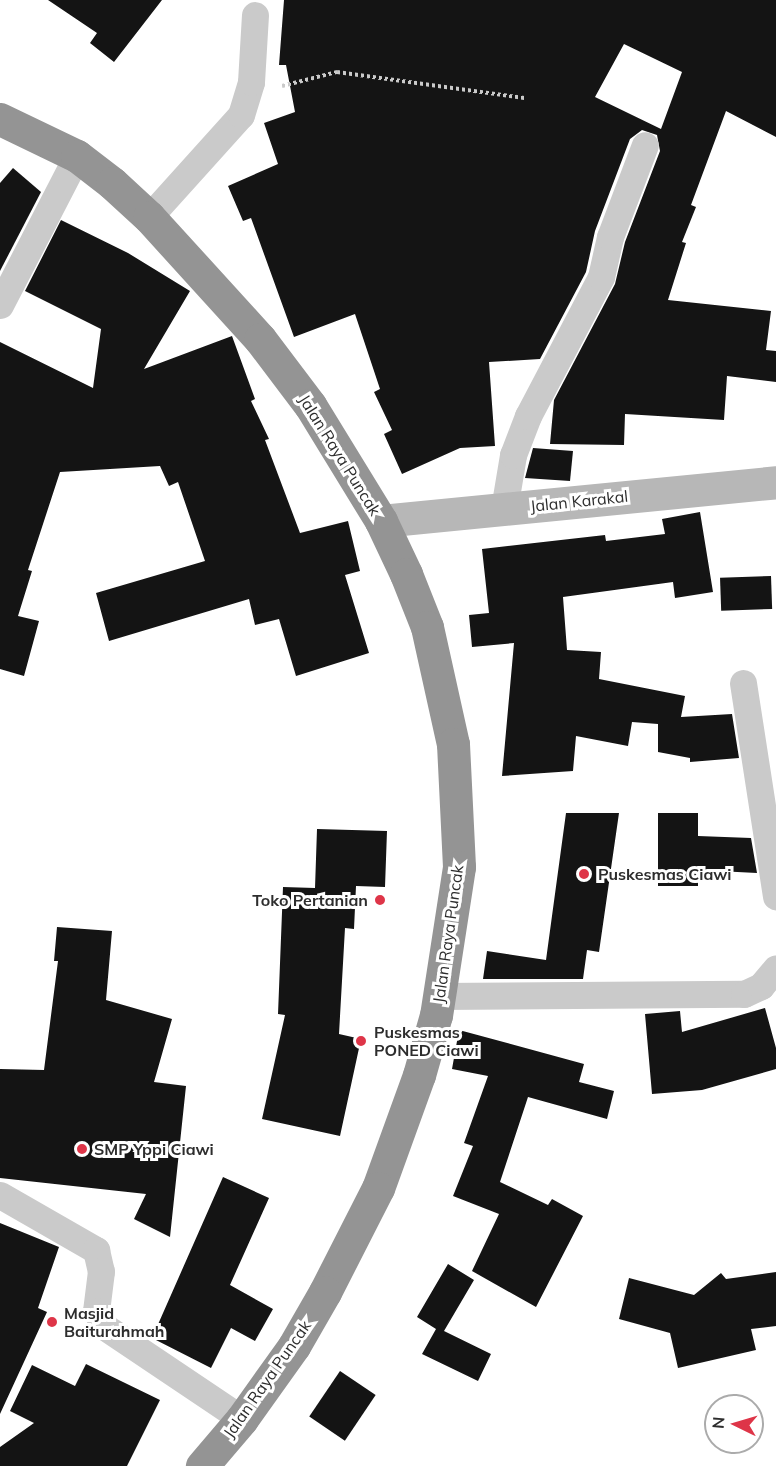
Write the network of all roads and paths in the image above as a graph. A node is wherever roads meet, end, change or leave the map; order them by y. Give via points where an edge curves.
1 (255, 15) dead end
2 (249, 94) junction
3 (524, 98) dead end
4 (0, 119) edge
5 (645, 145) dead end
6 (76, 156) junction
7 (149, 217) junction
8 (0, 305) edge
9 (776, 482) edge
10 (504, 509) junction
11 (381, 521) junction
12 (743, 684) dead end
13 (776, 896) edge
14 (776, 968) edge
15 (440, 996) junction
16 (0, 1195) edge
17 (242, 1419) junction
18 (202, 1466) edge

1 - 2 street
2 - 3 path via 337,72
2 - 7 street via 237,123
4 - 6 highway, Jalan Raya Puncak
5 - 10 street via 610,237 601,277 528,416 513,455
6 - 7 highway, Jalan Raya Puncak
6 - 8 street
7 - 11 highway, Jalan Raya Puncak via 260,339 345,456
9 - 10 main road, Jalan Karakal
10 - 11 main road, Jalan Karakal
11 - 15 highway, Jalan Raya Puncak via 426,627 453,744 459,867
12 - 13 street
14 - 15 street via 761,986 744,994
15 - 17 highway, Jalan Raya Puncak via 419,1075 378,1188 299,1337
16 - 17 street via 96,1250 101,1270 96,1311 105,1327
17 - 18 highway, Jalan Raya Puncak

